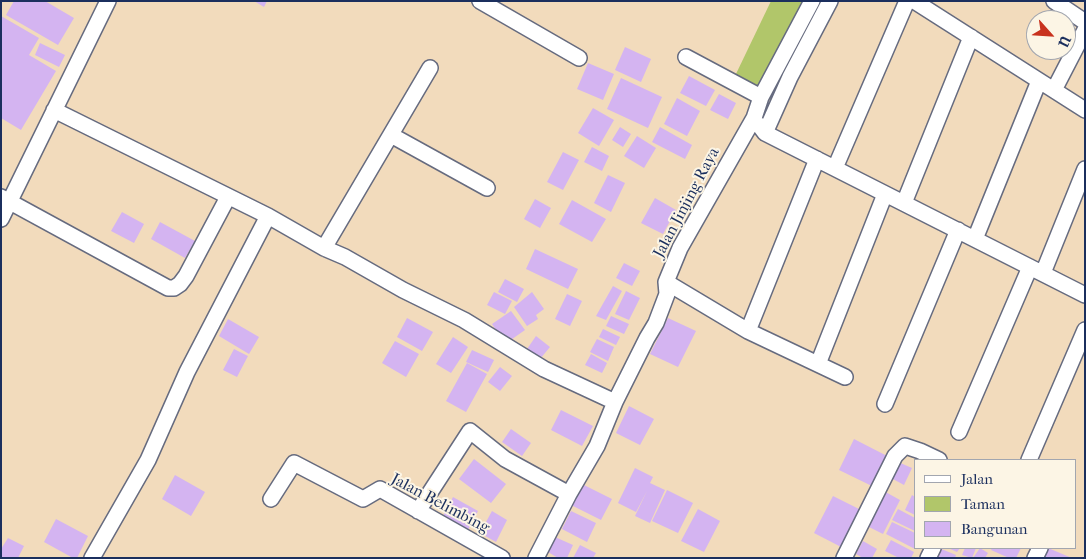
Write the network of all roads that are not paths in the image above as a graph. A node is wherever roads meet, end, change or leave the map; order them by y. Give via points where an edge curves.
1 (108, 1) edge
2 (480, 1) edge
3 (812, 1) edge
4 (830, 1) edge
5 (906, 1) edge
6 (914, 1) edge
7 (1054, 1) edge
8 (1085, 22) edge
9 (1085, 30) edge
10 (971, 37) junction
11 (579, 58) dead end
12 (686, 58) dead end
13 (430, 68) dead end
14 (1039, 81) junction
15 (1054, 90) junction
16 (761, 97) junction
17 (54, 110) junction
18 (1085, 110) edge
19 (754, 118) junction
20 (765, 133) junction
21 (391, 135) junction
22 (817, 159) junction
23 (835, 168) junction
24 (1085, 169) edge
25 (487, 188) dead end
26 (886, 194) junction
27 (228, 197) junction
28 (5, 199) edge
29 (904, 203) junction
30 (268, 216) junction
31 (1, 219) edge
32 (958, 230) junction
33 (974, 239) junction
34 (324, 248) junction
35 (1036, 270) junction
36 (666, 282) junction
37 (1085, 294) edge
38 (1085, 330) edge
39 (748, 331) junction
40 (818, 364) junction
41 (845, 377) dead end
42 (615, 402) junction
43 (885, 404) dead end
44 (959, 432) dead end
45 (937, 459) edge
46 (1029, 459) edge
47 (569, 494) junction
48 (271, 499) dead end
49 (418, 511) junction
50 (538, 557) edge
51 (92, 558) edge
52 (502, 558) edge
53 (844, 558) edge

1 - 17 street
2 - 11 street
3 - 16 street, Jalan Jinjing Raya
4 - 20 street
5 - 23 street
6 - 10 street
7 - 8 street
9 - 15 street
10 - 14 street
10 - 29 street
12 - 16 street
13 - 21 street
14 - 15 street
14 - 33 street
15 - 18 street
16 - 19 street, Jalan Jinjing Raya
17 - 27 street
17 - 28 street
19 - 20 street
19 - 36 street, Jalan Jinjing Raya via 680,248
20 - 22 street
21 - 25 street
21 - 34 street
22 - 23 street
22 - 39 street
23 - 26 street
24 - 35 street
26 - 29 street
26 - 40 street
27 - 28 street via 186,276 174,288 168,288
27 - 30 street
28 - 31 street
29 - 32 street
30 - 34 street
30 - 51 street via 187,372 148,460
32 - 33 street
32 - 43 street
33 - 35 street
34 - 42 street via 464,320 544,370
35 - 37 street
35 - 44 street
36 - 39 street
36 - 42 street, Jalan Jinjing Raya via 667,294 656,323
38 - 46 street
39 - 40 street
40 - 41 street
42 - 47 street, Jalan Jinjing Raya via 597,446
45 - 53 street via 906,446 895,456
47 - 49 street via 505,459 470,431
47 - 50 street, Jalan Jinjing Raya
48 - 49 street, Jalan Belimbing via 294,463 363,500 380,489
49 - 52 street, Jalan Belimbing

